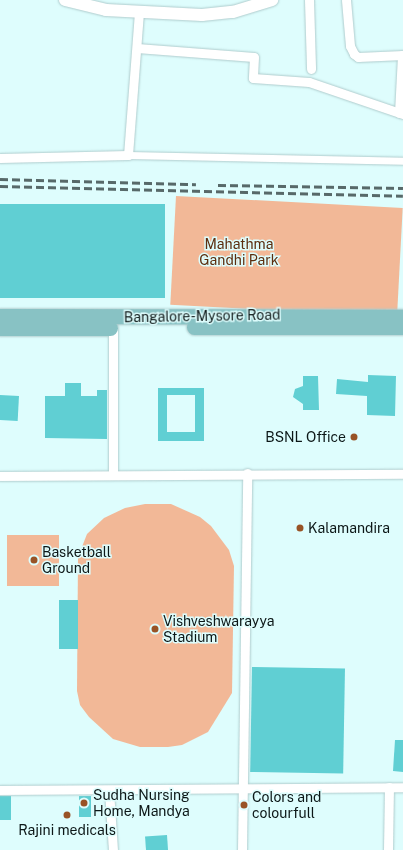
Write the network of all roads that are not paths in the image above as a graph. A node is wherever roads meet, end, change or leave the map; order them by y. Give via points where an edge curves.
1 (67, 0) edge
2 (272, 0) edge
3 (308, 0) edge
4 (346, 0) edge
5 (139, 13) junction
6 (137, 48) junction
7 (402, 55) edge
8 (311, 69) dead end
9 (401, 114) edge
10 (128, 155) junction
11 (0, 158) edge
12 (403, 161) edge
13 (0, 316) edge
14 (403, 317) edge
15 (403, 327) edge
16 (0, 328) edge
17 (113, 328) junction
18 (247, 473) junction
19 (113, 474) junction
20 (403, 474) edge
21 (0, 476) edge
22 (389, 787) junction
23 (403, 787) edge
24 (241, 789) junction
25 (0, 790) edge
26 (109, 790) junction
27 (113, 850) edge
28 (242, 850) edge
29 (388, 850) edge

1 - 5 street via 106,10
2 - 5 street via 233,12 202,15
3 - 8 street
4 - 7 street via 350,46 354,54
5 - 6 street
6 - 9 street via 254,57 253,78 309,82
6 - 10 street
7 - 9 street
10 - 11 street
10 - 12 street
13 - 14 main road, Bangalore-Mysore Road
15 - 17 main road, Bangalore-Mysore Road
16 - 17 main road, Bangalore-Mysore Road
17 - 19 street
18 - 19 street
18 - 20 street
18 - 24 street
19 - 21 street
22 - 23 street
22 - 24 street
22 - 29 street
24 - 26 street
24 - 28 street
25 - 26 street
26 - 27 street

